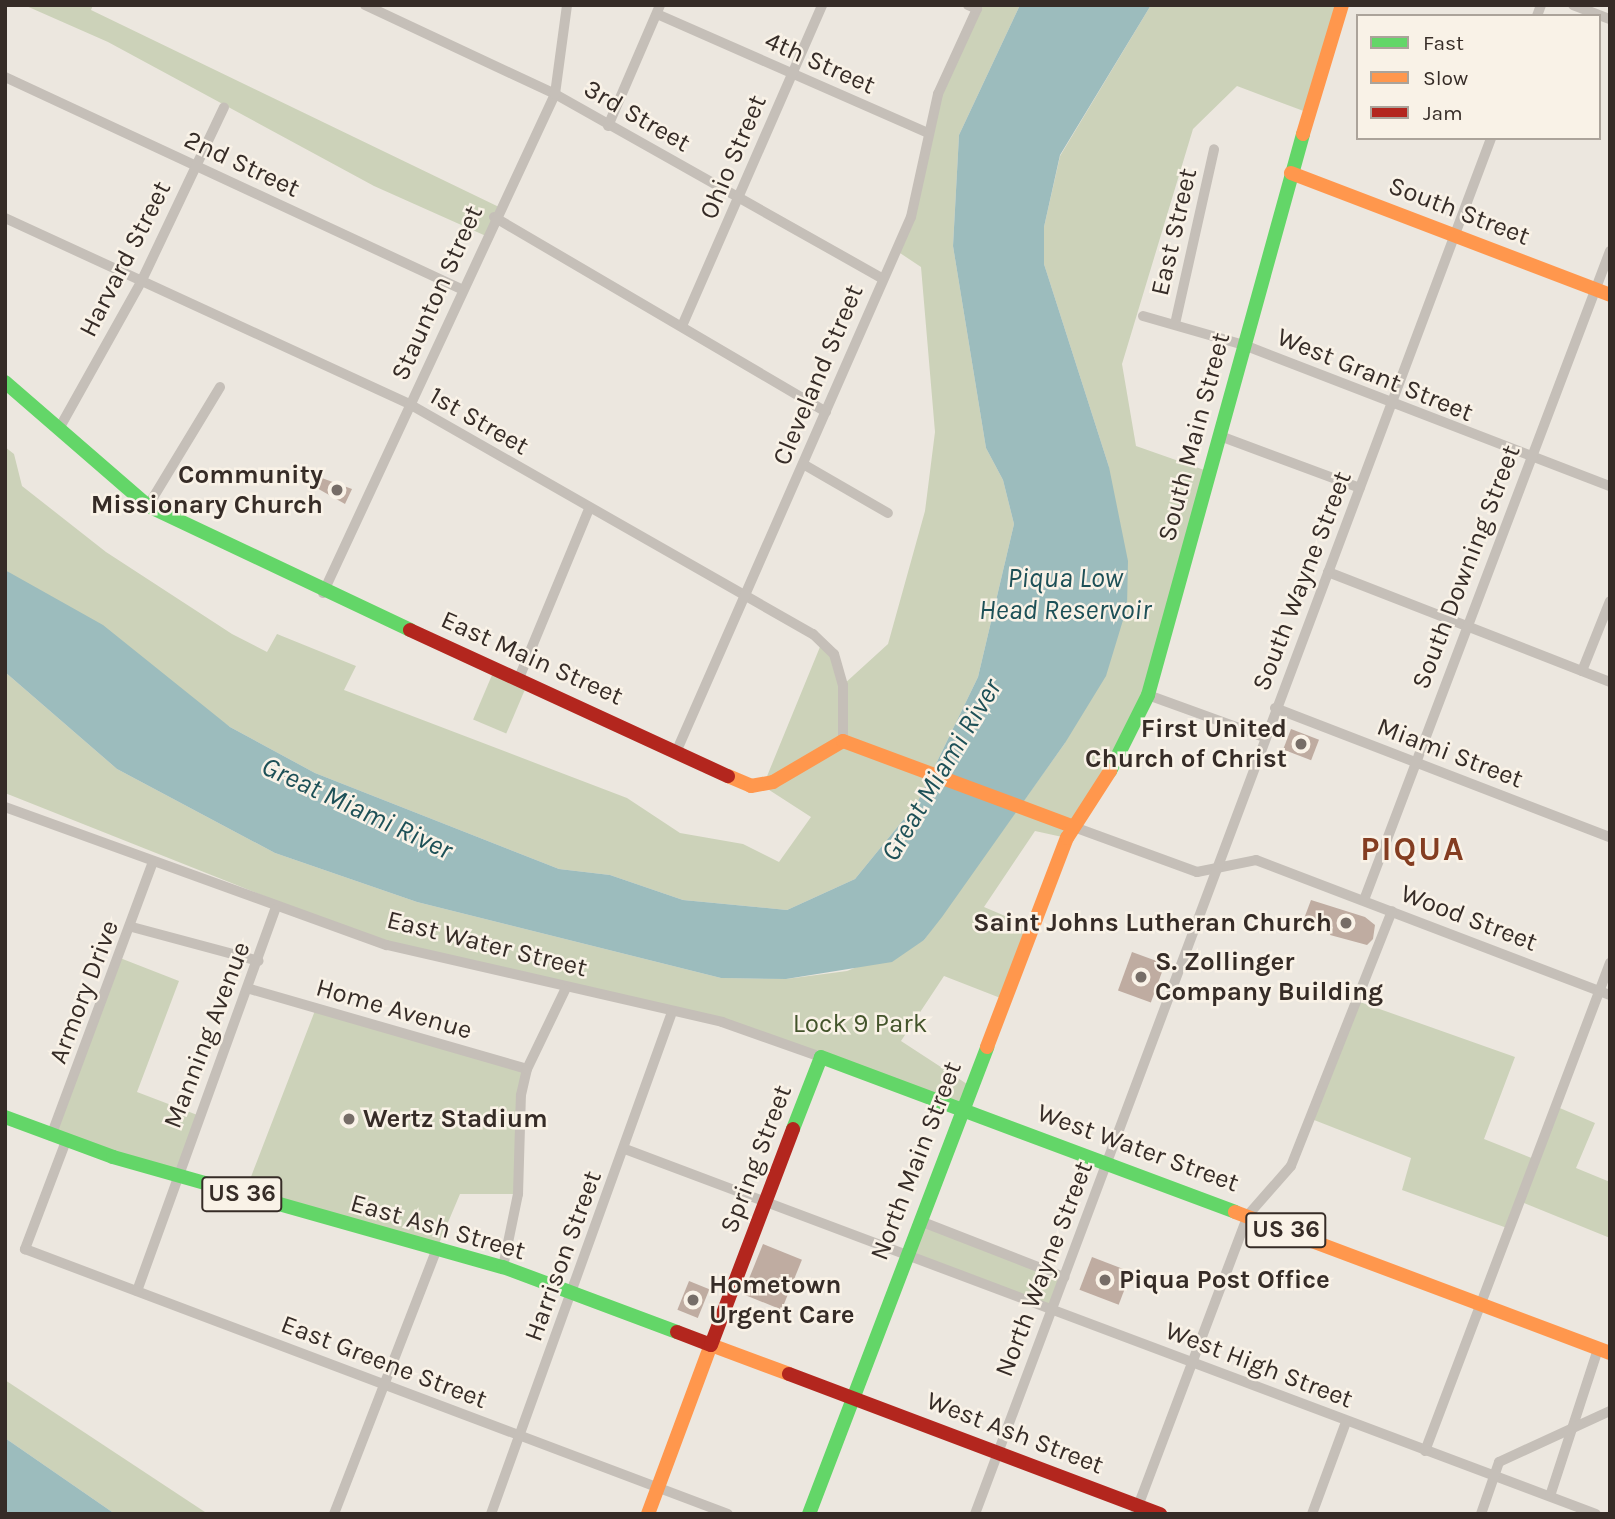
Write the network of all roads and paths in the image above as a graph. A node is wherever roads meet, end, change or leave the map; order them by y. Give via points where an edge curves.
1 (365, 5) edge
2 (567, 5) edge
3 (822, 5) edge
4 (1342, 5) edge
5 (1573, 5) edge
6 (972, 7) edge
7 (659, 9) edge
8 (1597, 14) edge
9 (792, 73) junction
10 (5, 77) edge
11 (555, 94) junction
12 (224, 107) dead end
13 (608, 125) junction
14 (928, 133) junction
15 (1490, 140) edge
16 (1214, 149) dead end
17 (195, 166) junction
18 (1290, 173) junction
19 (738, 197) junction
20 (494, 217) junction
21 (5, 218) edge
22 (1456, 234) junction
23 (1610, 251) edge
24 (882, 278) junction
25 (142, 280) junction
26 (461, 289) junction
27 (1595, 289) junction
28 (1610, 295) edge
29 (1143, 316) dead end
30 (1175, 324) junction
31 (682, 326) junction
32 (1244, 345) junction
33 (5, 382) edge
34 (220, 387) dead end
35 (411, 405) junction
36 (1392, 405) junction
37 (827, 412) junction
38 (60, 427) junction
39 (1220, 436) junction
40 (1531, 456) junction
41 (803, 464) junction
42 (1610, 486) edge
43 (1360, 488) junction
44 (148, 506) junction
45 (589, 509) junction
46 (888, 513) dead end
47 (1328, 572) junction
48 (323, 593) junction
49 (746, 599) junction
50 (1610, 601) edge
51 (1466, 626) junction
52 (1582, 671) junction
53 (519, 678) junction
54 (1610, 682) edge
55 (1148, 695) junction
56 (1275, 708) junction
57 (1264, 737) junction
58 (843, 741) junction
59 (677, 750) junction
60 (1414, 762) junction
61 (5, 807) edge
62 (1074, 827) junction
63 (1610, 837) edge
64 (153, 862) junction
65 (1217, 866) junction
66 (1364, 900) junction
67 (275, 909) junction
68 (1392, 911) junction
69 (132, 927) junction
70 (259, 961) junction
71 (1610, 964) edge
72 (1009, 983) joint
73 (250, 989) junction
74 (565, 990) junction
75 (1605, 993) edge
76 (672, 1012) junction
77 (1154, 1039) joint
78 (821, 1057) junction
79 (527, 1069) junction
80 (962, 1108) junction
81 (5, 1117) edge
82 (51, 1136) junction
83 (66, 1141) junction
84 (625, 1149) junction
85 (1108, 1162) junction
86 (177, 1176) junction
87 (766, 1203) junction
88 (1248, 1215) junction
89 (920, 1221) junction
90 (438, 1247) junction
91 (906, 1257) junction
92 (503, 1267) junction
93 (1064, 1277) junction
94 (137, 1291) junction
95 (570, 1294) junction
96 (1479, 1304) junction
97 (1051, 1310) junction
98 (711, 1345) junction
99 (1604, 1351) edge
100 (1192, 1362) junction
101 (384, 1384) junction
102 (852, 1398) junction
103 (1610, 1412) edge
104 (1346, 1422) junction
105 (1574, 1427) junction
106 (521, 1436) junction
107 (1425, 1451) junction
108 (997, 1452) junction
109 (1495, 1477) junction
110 (658, 1487) junction
111 (1550, 1496) junction
112 (1137, 1510) edge
113 (334, 1514) edge
114 (491, 1514) edge
115 (648, 1514) edge
116 (728, 1514) edge
117 (809, 1514) edge
118 (975, 1514) edge
119 (1160, 1514) edge
120 (1312, 1514) edge
121 (1482, 1514) edge
122 (1596, 1514) edge

1 - 11 street, 3rd Street
2 - 11 street, Staunton Street
3 - 9 street, Ohio Street
4 - 18 main road, South Main Street
5 - 8 street
6 - 14 street, Cleveland Street
7 - 9 street, 4th Street
7 - 13 street
9 - 14 street, 4th Street
9 - 19 street, Ohio Street
10 - 17 street, 2nd Street
11 - 13 street, 3rd Street
11 - 20 street, Staunton Street
12 - 17 street, Harvard Street
13 - 19 street, 3rd Street
14 - 24 street, Cleveland Street via 911,217
15 - 22 street, South Wayne Street
16 - 30 street, East Street
17 - 25 street, Harvard Street
17 - 26 street, 2nd Street
18 - 22 main road, South Street
18 - 32 main road, South Main Street
19 - 24 street, 3rd Street
19 - 31 street, Ohio Street
20 - 26 street, Staunton Street
20 - 31 street
21 - 25 street, 1st Street
22 - 27 main road, South Street
22 - 36 street, South Wayne Street
23 - 27 street, South Downing Street
24 - 37 street, Cleveland Street
25 - 35 street, 1st Street
25 - 38 street, Harvard Street
26 - 35 street, Staunton Street
27 - 28 main road, South Street
27 - 40 street, South Downing Street
29 - 30 street, West Grant Street
30 - 32 street, West Grant Street
31 - 37 street
32 - 36 street, West Grant Street
32 - 39 main road, South Main Street
33 - 38 main road, East Main Street
34 - 44 street
35 - 45 street, 1st Street
35 - 48 street, Staunton Street
36 - 40 street, West Grant Street
36 - 43 street, South Wayne Street
37 - 41 street, Cleveland Street
38 - 44 main road, East Main Street
39 - 43 street
39 - 55 main road, South Main Street
40 - 42 street, West Grant Street
40 - 51 street, South Downing Street
41 - 46 street
41 - 49 street, Cleveland Street
43 - 47 street, South Wayne Street
44 - 48 main road, East Main Street
45 - 49 street, 1st Street
45 - 53 street
47 - 51 street
47 - 56 street, South Wayne Street
48 - 53 main road, East Main Street
49 - 58 street, 1st Street via 813,634 834,654 843,685
49 - 59 street, Cleveland Street
50 - 52 street
51 - 52 street
51 - 60 street, South Downing Street
52 - 54 street
53 - 59 main road, East Main Street
55 - 57 street
55 - 62 main road, South Main Street via 1114,766
56 - 57 street, South Wayne Street
56 - 60 street, Miami Street
57 - 65 street, South Wayne Street
58 - 59 main road, East Main Street via 763,786
58 - 62 main road
60 - 63 street, Miami Street
60 - 66 street, South Downing Street
61 - 64 street, East Water Street
62 - 65 street, Wood Street via 1179,868 1197,872
62 - 72 main road, South Main Street
64 - 67 street, East Water Street
64 - 69 street, Armory Drive
65 - 66 street, Wood Street via 1256,860
65 - 77 street, South Wayne Street
66 - 68 street, Wood Street
67 - 70 street, Manning Avenue
67 - 74 street, East Water Street via 387,945
68 - 75 street, Wood Street
68 - 88 street via 1291,1166
69 - 70 street
69 - 82 street, Armory Drive
70 - 73 street, Manning Avenue
71 - 75 street
72 - 80 main road, North Main Street
73 - 79 street, Home Avenue
73 - 86 street, Manning Avenue
74 - 76 street, East Water Street
74 - 79 street
75 - 96 street
76 - 78 street, East Water Street
76 - 84 street, Harrison Street
77 - 85 street, North Wayne Street
78 - 80 main road, East Water Street / US 36
78 - 87 main road, Spring Street
79 - 92 street via 521,1095 516,1207
80 - 85 main road, West Water Street / US 36
80 - 89 main road, North Main Street
81 - 82 main road, East Ash Street / US 36
82 - 83 main road, East Ash Street / US 36
83 - 86 main road, East Ash Street / US 36
83 - 94 street, East Greene Street via 25,1249
84 - 87 street, West High Street
84 - 95 street, Harrison Street
85 - 88 main road, West Water Street / US 36
85 - 93 street, North Wayne Street
86 - 90 main road, East Ash Street / US 36 via 366,1232
86 - 94 street, Manning Avenue
87 - 91 street, West High Street
87 - 98 main road, Spring Street
88 - 96 main road, West Water Street / US 36
88 - 100 street
89 - 91 main road, North Main Street
89 - 93 street
90 - 92 main road, East Ash Street / US 36
90 - 101 street
91 - 97 street, West High Street
91 - 102 main road, North Main Street
92 - 95 main road, East Ash Street / US 36
93 - 97 street, North Wayne Street
94 - 101 street, East Greene Street
95 - 98 main road, East Ash Street / US 36
95 - 106 street, Harrison Street
96 - 99 main road, West Water Street / US 36
96 - 107 street
97 - 100 street, West High Street
97 - 108 street, North Wayne Street
98 - 102 main road, East Ash Street
98 - 110 main road, Spring Street
99 - 105 street
100 - 104 street, West High Street
100 - 112 street
101 - 106 street, East Greene Street
101 - 113 street
102 - 108 main road, West Ash Street
102 - 117 main road, North Main Street
103 - 105 street
104 - 107 street, West High Street
104 - 120 street
105 - 109 street via 1499,1462
105 - 111 street
106 - 110 street, East Greene Street
106 - 114 street, Harrison Street
107 - 109 street, West High Street
108 - 112 main road, West Ash Street
108 - 118 street, North Wayne Street
109 - 111 street, West High Street
109 - 121 street
110 - 115 main road, Spring Street
110 - 116 street, East Greene Street
111 - 122 street, West High Street
112 - 119 main road, West Ash Street

